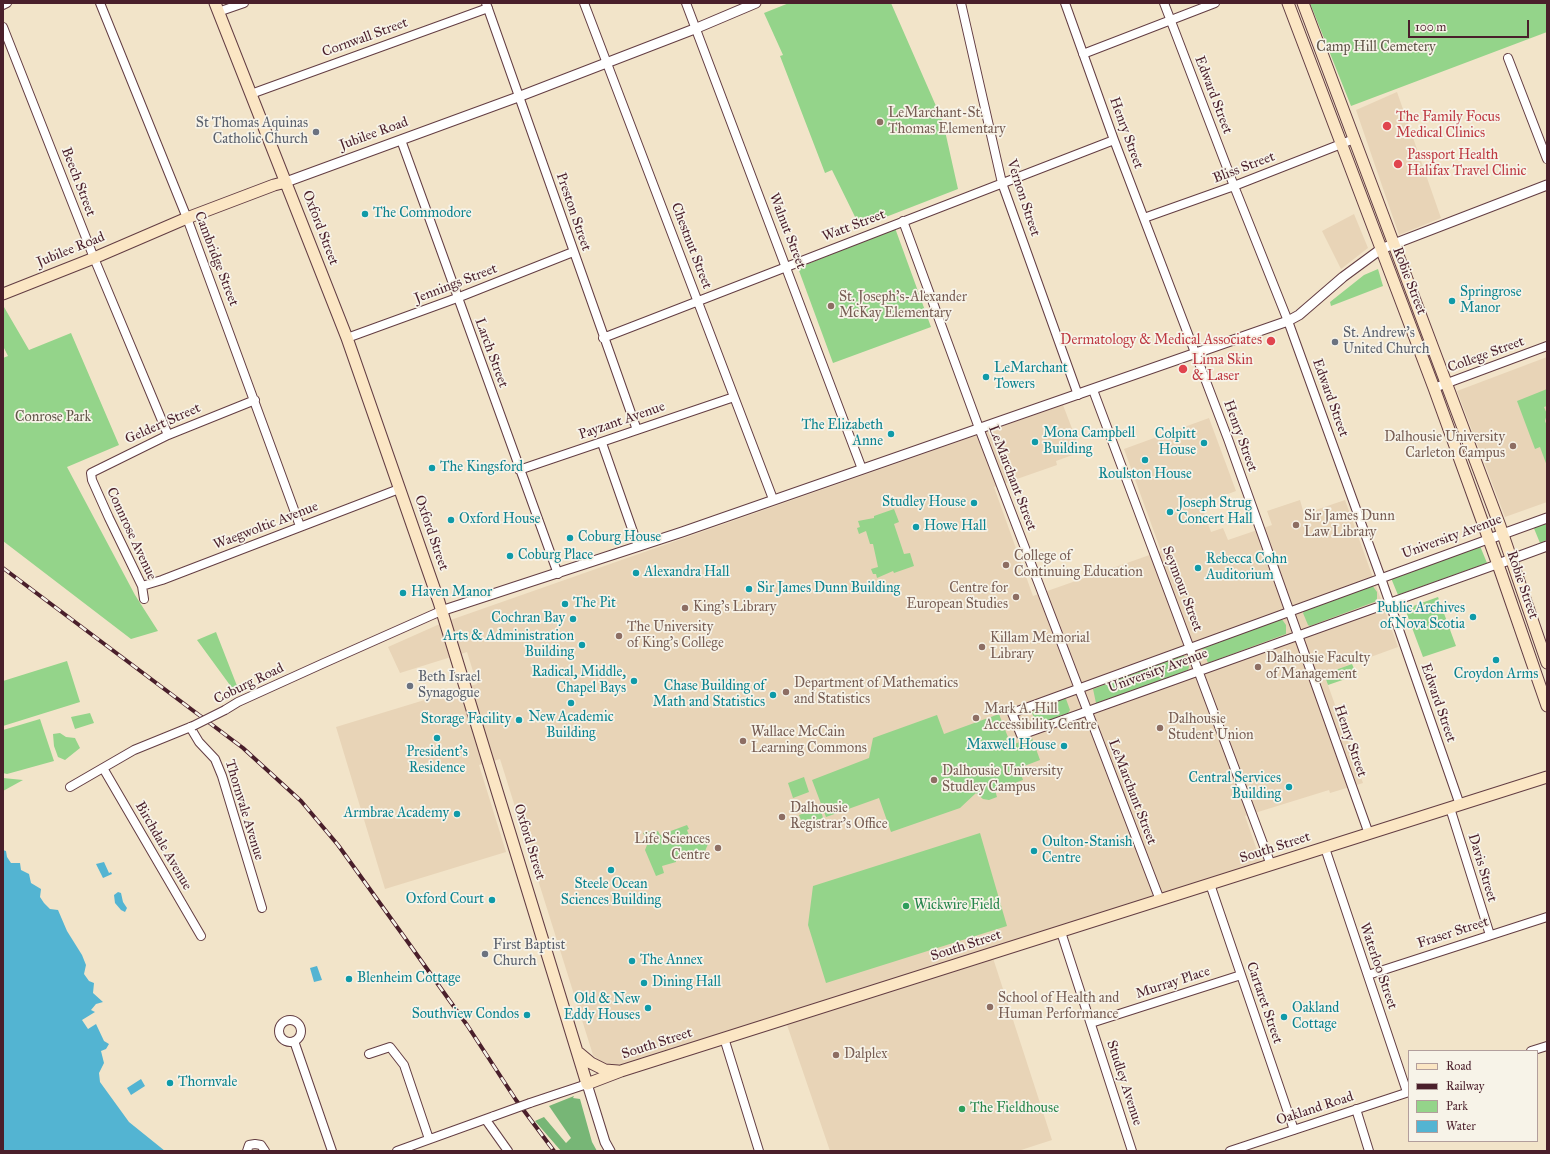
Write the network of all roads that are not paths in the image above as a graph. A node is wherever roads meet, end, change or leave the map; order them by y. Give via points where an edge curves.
1 (7, 3) edge
2 (100, 3) edge
3 (244, 3) edge
4 (584, 3) edge
5 (686, 3) edge
6 (756, 3) edge
7 (961, 3) edge
8 (1065, 3) edge
9 (1164, 3) edge
10 (1215, 3) edge
11 (1288, 3) edge
12 (1303, 3) edge
13 (3, 5) edge
14 (487, 5) edge
15 (216, 8) edge
16 (1171, 20) junction
17 (3, 27) edge
18 (697, 28) junction
19 (1083, 54) junction
20 (1508, 58) dead end
21 (607, 63) junction
22 (251, 94) junction
23 (518, 97) junction
24 (1354, 139) junction
25 (401, 140) junction
26 (1114, 140) junction
27 (1341, 144) junction
28 (1547, 159) edge
29 (286, 182) junction
30 (1002, 183) junction
31 (1547, 185) edge
32 (1234, 186) junction
33 (187, 218) junction
34 (1144, 218) junction
35 (903, 221) junction
36 (1392, 245) junction
37 (1381, 249) junction
38 (573, 252) junction
39 (94, 258) junction
40 (786, 266) junction
41 (3, 294) edge
42 (457, 298) junction
43 (698, 301) junction
44 (1288, 321) junction
45 (347, 338) junction
46 (603, 338) junction
47 (1547, 346) edge
48 (1196, 354) junction
49 (1446, 383) junction
50 (1434, 388) junction
51 (1093, 390) junction
52 (1078, 395) junction
53 (734, 397) junction
54 (255, 400) junction
55 (979, 428) junction
56 (637, 430) junction
57 (168, 435) junction
58 (602, 443) junction
59 (862, 469) junction
60 (520, 470) junction
61 (92, 480) joint
62 (399, 489) junction
63 (773, 499) junction
64 (1547, 518) edge
65 (300, 526) junction
66 (1502, 534) junction
67 (1489, 539) junction
68 (638, 546) junction
69 (1547, 546) edge
70 (1511, 559) junction
71 (1498, 564) junction
72 (558, 574) junction
73 (1381, 578) junction
74 (142, 586) junction
75 (144, 599) dead end
76 (1390, 602) junction
77 (1290, 610) junction
78 (441, 611) junction
79 (1299, 635) junction
80 (1190, 646) junction
81 (1547, 663) edge
82 (1200, 671) junction
83 (1078, 687) junction
84 (1547, 706) edge
85 (1088, 711) junction
86 (192, 726) junction
87 (103, 768) junction
88 (1547, 777) edge
89 (70, 787) dead end
90 (1455, 807) junction
91 (1369, 834) junction
92 (1325, 848) junction
93 (1271, 865) junction
94 (1210, 884) junction
95 (1160, 900) junction
96 (262, 908) dead end
97 (1547, 917) edge
98 (1061, 932) junction
99 (1490, 935) junction
100 (201, 936) dead end
101 (1241, 975) junction
102 (1368, 975) junction
103 (1091, 1023) junction
104 (724, 1038) junction
105 (294, 1041) dead end
106 (1547, 1046) edge
107 (576, 1049) junction
108 (1534, 1050) edge
109 (369, 1054) dead end
110 (621, 1071) junction
111 (587, 1084) junction
112 (1408, 1092) edge
113 (1356, 1109) junction
114 (486, 1120) junction
115 (1294, 1130) junction
116 (429, 1139) junction
117 (247, 1151) edge
118 (265, 1151) edge
119 (332, 1151) edge
120 (396, 1151) edge
121 (508, 1151) edge
122 (610, 1151) edge
123 (759, 1151) edge
124 (1132, 1151) edge
125 (1230, 1151) edge
126 (1369, 1151) edge

1 - 13 street
2 - 33 street, Cambridge Street
3 - 15 street
4 - 21 street, Chestnut Street
5 - 18 street, Walnut Street
6 - 18 street, Jubilee Road
7 - 30 street, Vernon Street
8 - 19 street, Henry Street
9 - 16 street, Edward Street
10 - 16 street
11 - 27 main road, Robie Street
12 - 24 main road, Robie Street
14 - 22 street, Cornwall Street
14 - 23 street, Preston Street
15 - 22 main road, Oxford Street
16 - 19 street
16 - 32 street, Edward Street
17 - 39 street, Beech Street
18 - 21 street, Jubilee Road
18 - 40 street, Walnut Street
19 - 26 street, Henry Street
20 - 28 street
21 - 23 street, Jubilee Road
21 - 43 street, Chestnut Street
22 - 29 main road, Oxford Street
23 - 25 street, Jubilee Road
23 - 38 street, Preston Street
24 - 27 street, Bliss Street
24 - 36 main road, Robie Street
25 - 29 street, Jubilee Road
25 - 42 street, Larch Street
26 - 30 street, Watt Street
26 - 34 street, Henry Street
27 - 32 street, Bliss Street
27 - 37 main road, Robie Street
29 - 33 main road, Jubilee Road
29 - 45 main road, Oxford Street
30 - 35 street, Watt Street
30 - 52 street, Vernon Street
31 - 36 street
32 - 34 street, Bliss Street
32 - 44 street, Edward Street
33 - 39 main road, Jubilee Road
33 - 54 street, Cambridge Street
34 - 48 street, Henry Street
35 - 40 street, Watt Street
35 - 55 street, LeMarchant Street
36 - 37 street
36 - 49 main road, Robie Street
37 - 44 street via 1343,277 1299,316
37 - 50 main road, Robie Street
38 - 42 street, Jennings Street
38 - 46 street, Preston Street
39 - 41 main road, Jubilee Road
39 - 57 street, Beech Street
40 - 43 street, Watt Street
40 - 59 street, Walnut Street
42 - 45 street, Jennings Street
42 - 60 street, Larch Street
43 - 46 street, Watt Street
43 - 53 street, Chestnut Street
44 - 48 street
44 - 73 street, Edward Street
45 - 62 main road, Oxford Street
46 - 56 street, Preston Street
47 - 49 street, College Street
48 - 51 street
48 - 77 street, Henry Street
49 - 50 street, College Street
49 - 66 main road, Robie Street
50 - 67 main road, Robie Street
51 - 52 street
51 - 80 street, Seymour Street
52 - 55 street
53 - 56 street, Payzant Avenue
53 - 63 street, Chestnut Street
54 - 57 street, Geldert Street
54 - 65 street, Cambridge Street
55 - 59 street
55 - 83 street, LeMarchant Street
56 - 58 street, Payzant Avenue
57 - 61 street, Geldert Street via 94,471
58 - 60 street, Payzant Avenue
58 - 68 street
59 - 63 street
60 - 72 street, Larch Street
61 - 74 street, Connrose Avenue
62 - 65 street, Waegwoltic Avenue
62 - 78 main road, Oxford Street
63 - 68 street
64 - 66 street, University Avenue
65 - 74 street, Waegwoltic Avenue
66 - 67 street, University Avenue
66 - 70 main road, Robie Street
67 - 71 main road, Robie Street
67 - 73 street, University Avenue
68 - 72 street
69 - 70 street, University Avenue
70 - 71 street, University Avenue
70 - 81 main road, Robie Street
71 - 76 street, University Avenue
71 - 84 main road, Robie Street
72 - 78 street
73 - 76 street, Edward Street
73 - 77 street, University Avenue
74 - 75 street, Connrose Avenue
76 - 79 street, University Avenue
76 - 90 street, Edward Street
77 - 79 street, Henry Street
77 - 80 street, University Avenue
78 - 86 street, Coburg Road, bridge via 238,702
78 - 107 main road, Oxford Street
79 - 82 street, University Avenue
79 - 91 street, Henry Street
80 - 82 street, Seymour Street
80 - 83 street, University Avenue
82 - 85 street, University Avenue
82 - 93 street, Seymour Street
83 - 85 street, LeMarchant Street
83 - 85 street, University Avenue via 1012,713 1021,735
85 - 95 street, LeMarchant Street
86 - 87 street, Coburg Road via 134,750
86 - 96 street, Thornvale Avenue via 199,742 215,759 222,776
87 - 89 street, Coburg Road
87 - 100 street, Birchdale Avenue
88 - 90 main road, South Street
90 - 91 main road, South Street
90 - 99 street, Davis Street
91 - 92 main road, South Street
92 - 93 main road, South Street
92 - 102 street, Waterloo Street
93 - 94 main road, South Street
94 - 95 main road, South Street
94 - 101 street, Cartaret Street
95 - 98 main road, South Street
97 - 99 street, Fraser Street
98 - 103 street, Studley Avenue
98 - 104 main road, South Street
99 - 102 street, Fraser Street
101 - 103 street, Murray Place
101 - 115 street, Cartaret Street
102 - 112 street, Waterloo Street
103 - 124 street, Studley Avenue
104 - 110 main road, South Street
104 - 123 street
105 - 119 street
106 - 108 street
107 - 110 main road via 591,1063 605,1070
107 - 111 main road, Oxford Street
109 - 116 street via 390,1047 404,1065
110 - 111 main road, South Street
111 - 114 street, South Street, bridge
111 - 122 street
112 - 113 street, Oakland Road
113 - 115 street, Oakland Road
113 - 126 street
114 - 116 street, South Street
114 - 121 street
115 - 125 street, Oakland Road
116 - 120 street, South Street
117 - 118 street via 249,1144 255,1144

